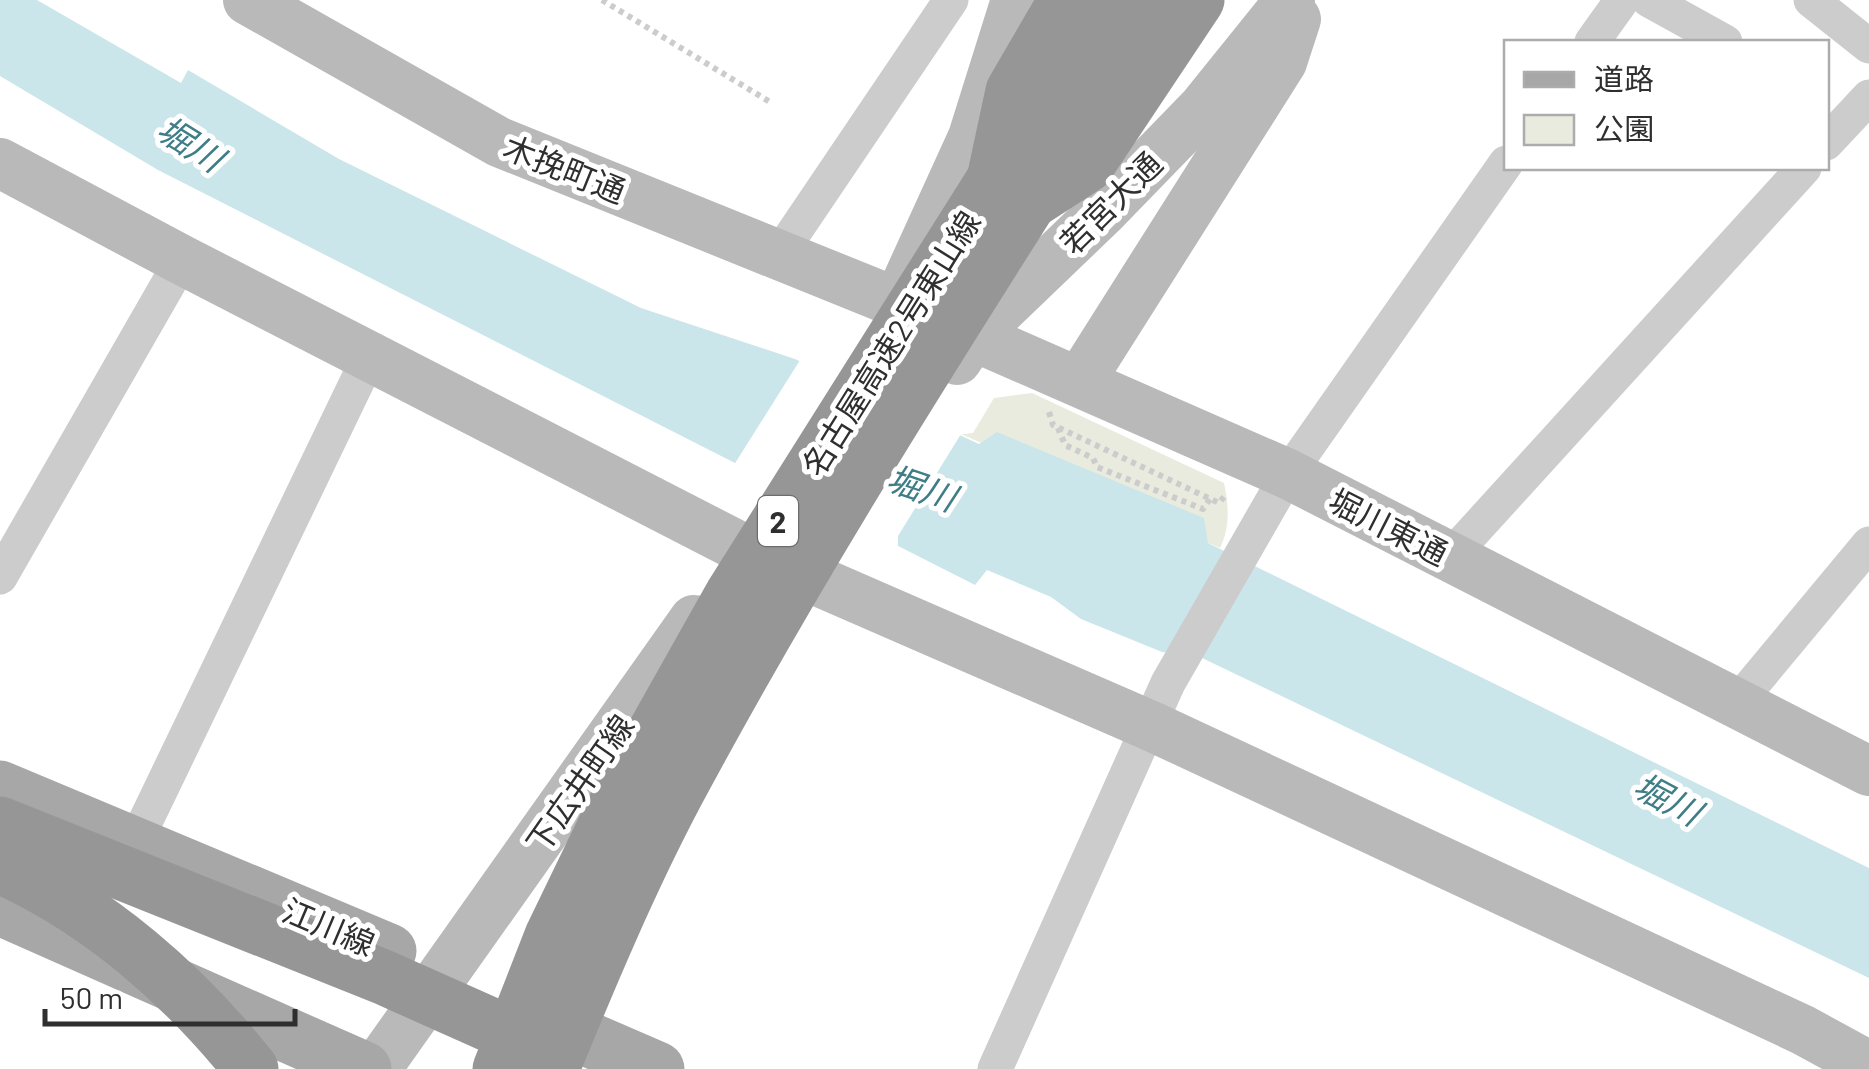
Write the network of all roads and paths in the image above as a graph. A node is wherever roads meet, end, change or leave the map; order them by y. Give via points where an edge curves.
1 (248, 0) edge
2 (602, 0) edge
3 (951, 0) edge
4 (1016, 0) edge
5 (1066, 0) edge
6 (1106, 0) edge
7 (1158, 0) edge
8 (1197, 0) edge
9 (1290, 0) edge
10 (1302, 0) edge
11 (1622, 0) edge
12 (1649, 0) edge
13 (1812, 0) edge
14 (1593, 40) edge
15 (1721, 40) edge
16 (1869, 46) edge
17 (770, 102) dead end
18 (1854, 109) edge
19 (1829, 139) edge
20 (0, 163) edge
21 (1504, 167) edge
22 (1802, 170) edge
23 (1012, 190) junction
24 (778, 256) junction
25 (182, 260) junction
26 (898, 303) junction
27 (973, 336) junction
28 (369, 357) junction
29 (1080, 380) junction
30 (1278, 491) junction
31 (1227, 494) dead end
32 (1210, 498) junction
33 (1869, 544) edge
34 (744, 549) junction
35 (1450, 557) junction
36 (0, 577) edge
37 (812, 582) junction
38 (1736, 704) junction
39 (1159, 705) junction
40 (1869, 771) edge
41 (0, 788) edge
42 (0, 824) edge
43 (134, 844) junction
44 (0, 866) edge
45 (0, 908) edge
46 (444, 974) junction
47 (533, 1016) junction
48 (1869, 1066) edge
49 (251, 1069) edge
50 (364, 1069) edge
51 (376, 1069) edge
52 (498, 1069) edge
53 (552, 1069) edge
54 (591, 1069) edge
55 (657, 1069) edge
56 (995, 1069) edge

1 - 24 street, 木挽町通 via 499,142
2 - 17 path
3 - 24 street
4 - 26 street via 973,138
5 - 23 highway via 1013,91
6 - 23 highway, 名古屋高速2号東山線 / 2, bridge
7 - 23 highway, 名古屋高速2号東山線 / 2, bridge
8 - 23 highway via 1087,165
9 - 27 street, 若宮大通 via 1203,108
10 - 29 street, 若宮大通 via 1282,62
11 - 14 street
12 - 15 street
13 - 16 street
18 - 19 street
20 - 25 street
21 - 30 street
22 - 35 street
23 - 52 highway, 名古屋高速2号東山線 / 2, bridge via 732,595 625,784
23 - 53 highway, 名古屋高速2号東山線 / 2, bridge via 684,780 601,949
24 - 26 street, 木挽町通
25 - 28 street
25 - 36 street
26 - 27 street, 堀川東通
26 - 34 street, 下広井町線
27 - 29 street, 堀川東通
27 - 37 street, 若宮大通
28 - 34 street
28 - 43 street
29 - 30 street, 堀川東通
30 - 35 street, 堀川東通
30 - 39 street
31 - 32 path via 1218,503
32 - 32 path via 1056,426 1065,445 1098,467 1203,509
33 - 38 street
34 - 37 street
34 - 46 street, 下広井町線
35 - 38 street, 堀川東通
37 - 39 street
37 - 47 street
38 - 40 street, 堀川東通
39 - 48 street
39 - 56 street
41 - 43 main road, 江川線
42 - 54 highway, bridge via 383,977
43 - 46 main road, 江川線
44 - 49 highway, bridge via 43,886 148,962 212,1019
45 - 50 main road
46 - 47 main road, 江川線
46 - 51 street, 下広井町線
47 - 52 street
47 - 55 main road, 江川線

